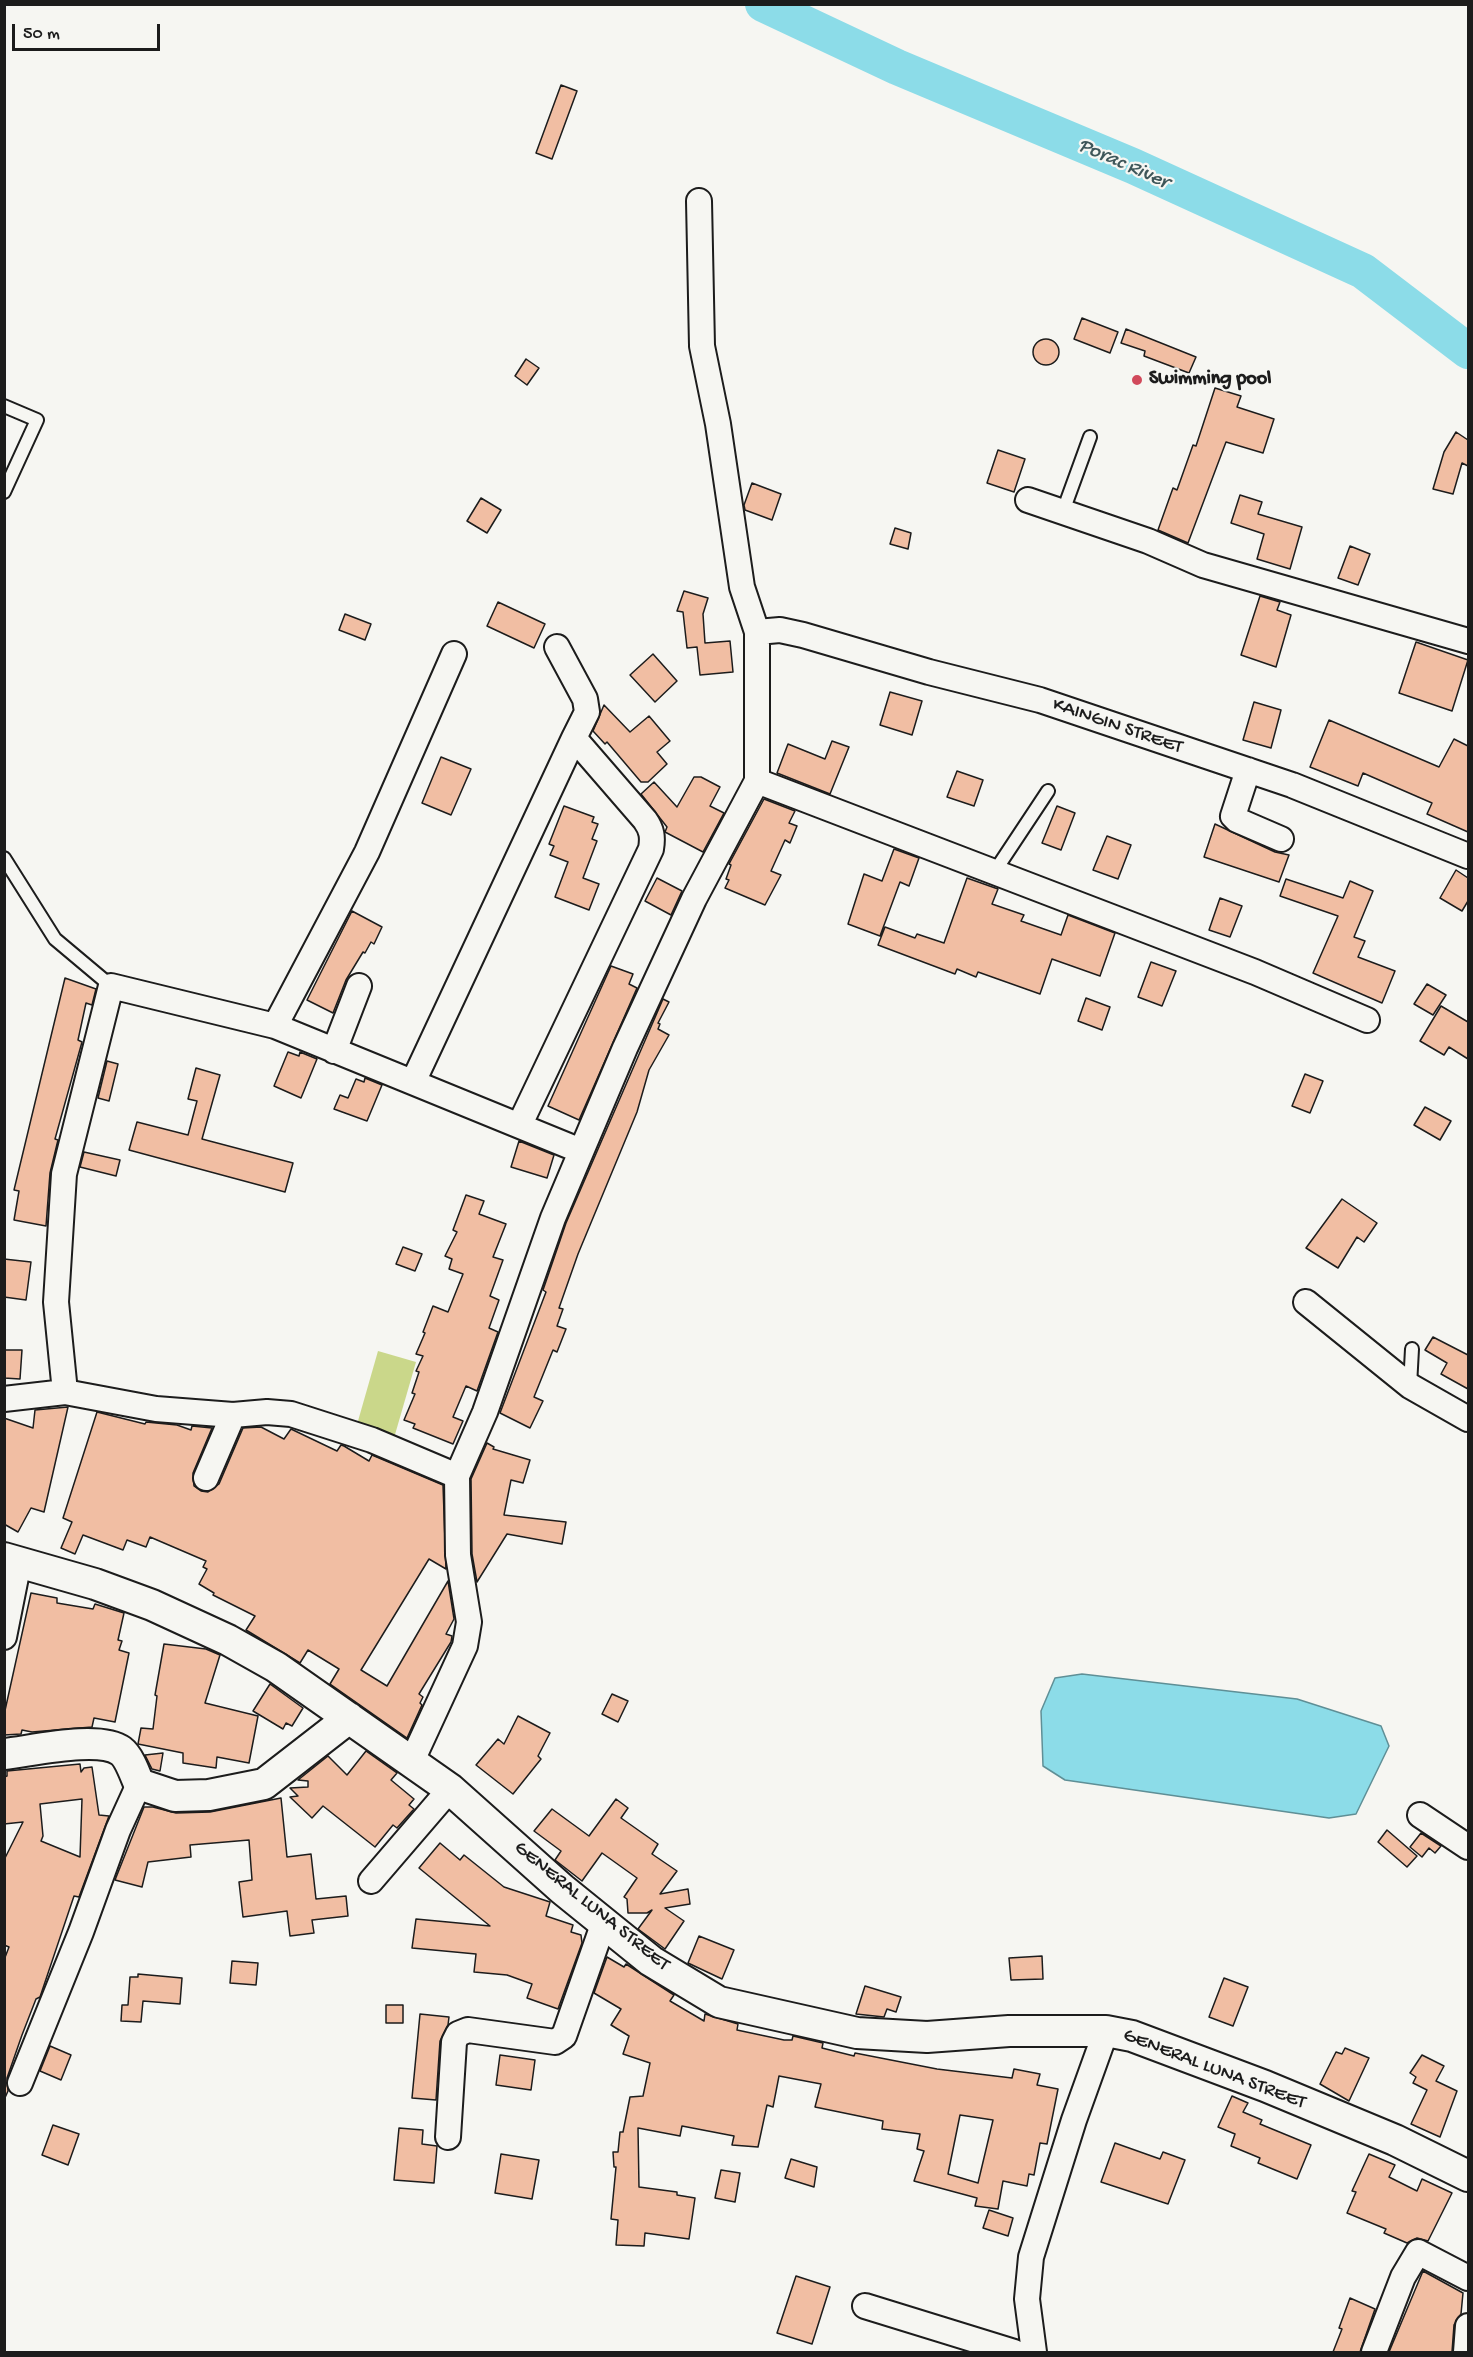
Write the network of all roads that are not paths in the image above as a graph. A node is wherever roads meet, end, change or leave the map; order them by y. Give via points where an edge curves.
1 (699, 201) dead end
2 (4, 406) edge
3 (1090, 437) dead end
4 (4, 492) edge
5 (1028, 500) dead end
6 (1062, 514) junction
7 (757, 632) junction
8 (1468, 641) edge
9 (557, 647) dead end
10 (454, 654) dead end
11 (574, 738) junction
12 (1248, 770) junction
13 (757, 781) junction
14 (1048, 791) dead end
15 (1281, 839) dead end
16 (1468, 856) edge
17 (4, 858) edge
18 (993, 874) junction
19 (111, 986) junction
20 (359, 986) dead end
21 (1367, 1020) dead end
22 (275, 1026) junction
23 (334, 1051) junction
24 (414, 1080) junction
25 (520, 1124) junction
26 (581, 1151) junction
27 (1306, 1302) dead end
28 (1412, 1349) dead end
29 (1410, 1386) junction
30 (65, 1392) junction
31 (4, 1399) edge
32 (233, 1415) junction
33 (1468, 1419) edge
34 (457, 1476) junction
35 (206, 1478) dead end
36 (12, 1560) edge
37 (4, 1637) edge
38 (349, 1718) junction
39 (4, 1754) edge
40 (411, 1763) junction
41 (140, 1784) junction
42 (450, 1789) junction
43 (1420, 1815) dead end
44 (1468, 1847) edge
45 (370, 1881) dead end
46 (604, 1922) junction
47 (1106, 2031) junction
48 (20, 2084) dead end
49 (448, 2137) dead end
50 (1468, 2176) edge
51 (1468, 2278) edge
52 (865, 2306) dead end
53 (1468, 2326) edge
54 (1014, 2352) edge
55 (1034, 2352) edge
56 (1374, 2352) edge
57 (1466, 2352) edge

1 - 7 street via 702,346 718,424 742,587
2 - 4 lane via 37,420
3 - 6 lane
5 - 6 street
6 - 8 street via 1148,541 1203,565
7 - 12 street, KAINGIN STREET via 780,630 803,635 1040,700
7 - 13 street
9 - 11 street via 586,706 587,712
10 - 22 street via 367,852
11 - 24 street
11 - 25 street via 645,820 653,839
12 - 15 street via 1233,816
12 - 16 street, KAINGIN STREET
13 - 18 street
13 - 26 street via 694,899
14 - 18 lane
17 - 19 lane via 55,939
18 - 21 street via 1255,972
19 - 22 street
19 - 30 street via 64,1174 57,1302
20 - 23 street
22 - 23 street
23 - 24 street
24 - 25 street
25 - 26 street
26 - 34 street
27 - 29 street
28 - 29 lane
29 - 33 street
30 - 31 street
30 - 32 street via 156,1409
32 - 34 street via 291,1414 372,1440
32 - 35 street
34 - 40 street via 458,1555 469,1622 465,1646
36 - 37 street via 15,1573
36 - 38 street, GENERAL LUNA STREET via 124,1595 228,1640 276,1667
38 - 40 street, GENERAL LUNA STREET
38 - 41 street via 264,1784 209,1795 175,1796
39 - 41 street via 91,1744 111,1746 123,1752
40 - 42 street, GENERAL LUNA STREET
41 - 48 street via 118,1830
42 - 45 street
42 - 46 street, GENERAL LUNA STREET
43 - 44 street
46 - 47 street, GENERAL LUNA STREET via 651,1961 719,2002 857,2033 927,2037 1009,2031
46 - 49 street via 564,2036 555,2042 468,2030 458,2034 454,2042
47 - 50 street, GENERAL LUNA STREET via 1132,2036 1265,2086 1395,2140
47 - 55 street via 1031,2257 1027,2299
51 - 56 street via 1418,2252 1403,2277
52 - 54 street
53 - 57 street

